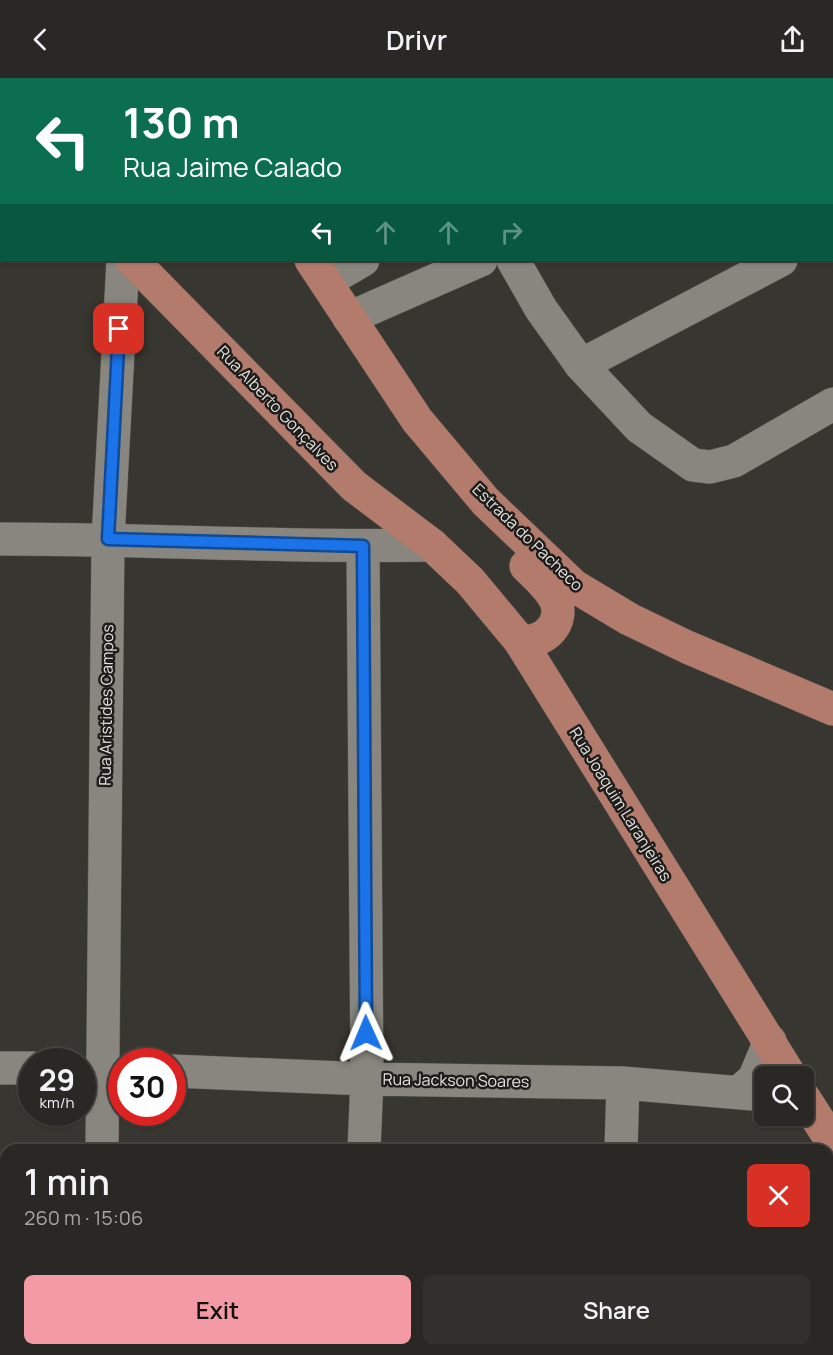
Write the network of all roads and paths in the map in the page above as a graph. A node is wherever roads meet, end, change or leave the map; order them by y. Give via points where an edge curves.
1 (123, 261) edge
2 (133, 261) edge
3 (356, 261) edge
4 (479, 261) edge
5 (514, 261) edge
6 (779, 261) edge
7 (313, 267) edge
8 (349, 318) junction
9 (581, 365) junction
10 (833, 404) edge
11 (486, 502) junction
12 (389, 513) junction
13 (0, 539) edge
14 (108, 539) junction
15 (432, 545) junction
16 (363, 546) junction
17 (629, 619) junction
18 (520, 641) junction
19 (544, 680) junction
20 (833, 709) edge
21 (770, 1041) junction
22 (785, 1066) edge
23 (0, 1068) edge
24 (18, 1068) edge
25 (102, 1069) edge
26 (186, 1072) edge
27 (367, 1079) junction
28 (623, 1083) junction
29 (752, 1093) edge
30 (814, 1114) edge
31 (833, 1143) edge
32 (102, 1144) edge
33 (364, 1144) edge
34 (621, 1144) edge

1 - 14 street, Rua Aristides Campos
2 - 12 main road, Rua Alberto Gonçalves via 354,486
3 - 7 street
4 - 8 street
5 - 9 street via 541,309
6 - 9 street
7 - 8 main road, Estrada do Pacheco
8 - 11 main road, Estrada do Pacheco via 417,420
9 - 10 street via 639,427 693,465 710,467 734,461
11 - 17 main road, Estrada do Pacheco via 574,586
11 - 18 main road via 501,538 556,601 557,621 552,629 538,640
12 - 15 main road, Rua Alberto Gonçalves
12 - 16 street
13 - 14 street
14 - 16 street
14 - 25 street, Rua Aristides Campos
15 - 16 street
15 - 18 main road, Rua Joaquim Laranjeiras via 470,581
16 - 27 street
17 - 19 main road via 603,617 573,626 558,646
17 - 20 main road, Estrada do Pacheco
18 - 19 main road, Rua Joaquim Laranjeiras
19 - 21 main road, Rua Joaquim Laranjeiras
21 - 22 main road, Rua Joaquim Laranjeiras
21 - 29 street, Rua Jackson Soares
23 - 24 street
25 - 32 street, Rua Aristides Campos
26 - 27 street, Rua Jackson Soares
27 - 28 street, Rua Jackson Soares
27 - 33 street
28 - 29 street, Rua Jackson Soares
28 - 34 street
30 - 31 main road, Rua Joaquim Laranjeiras

